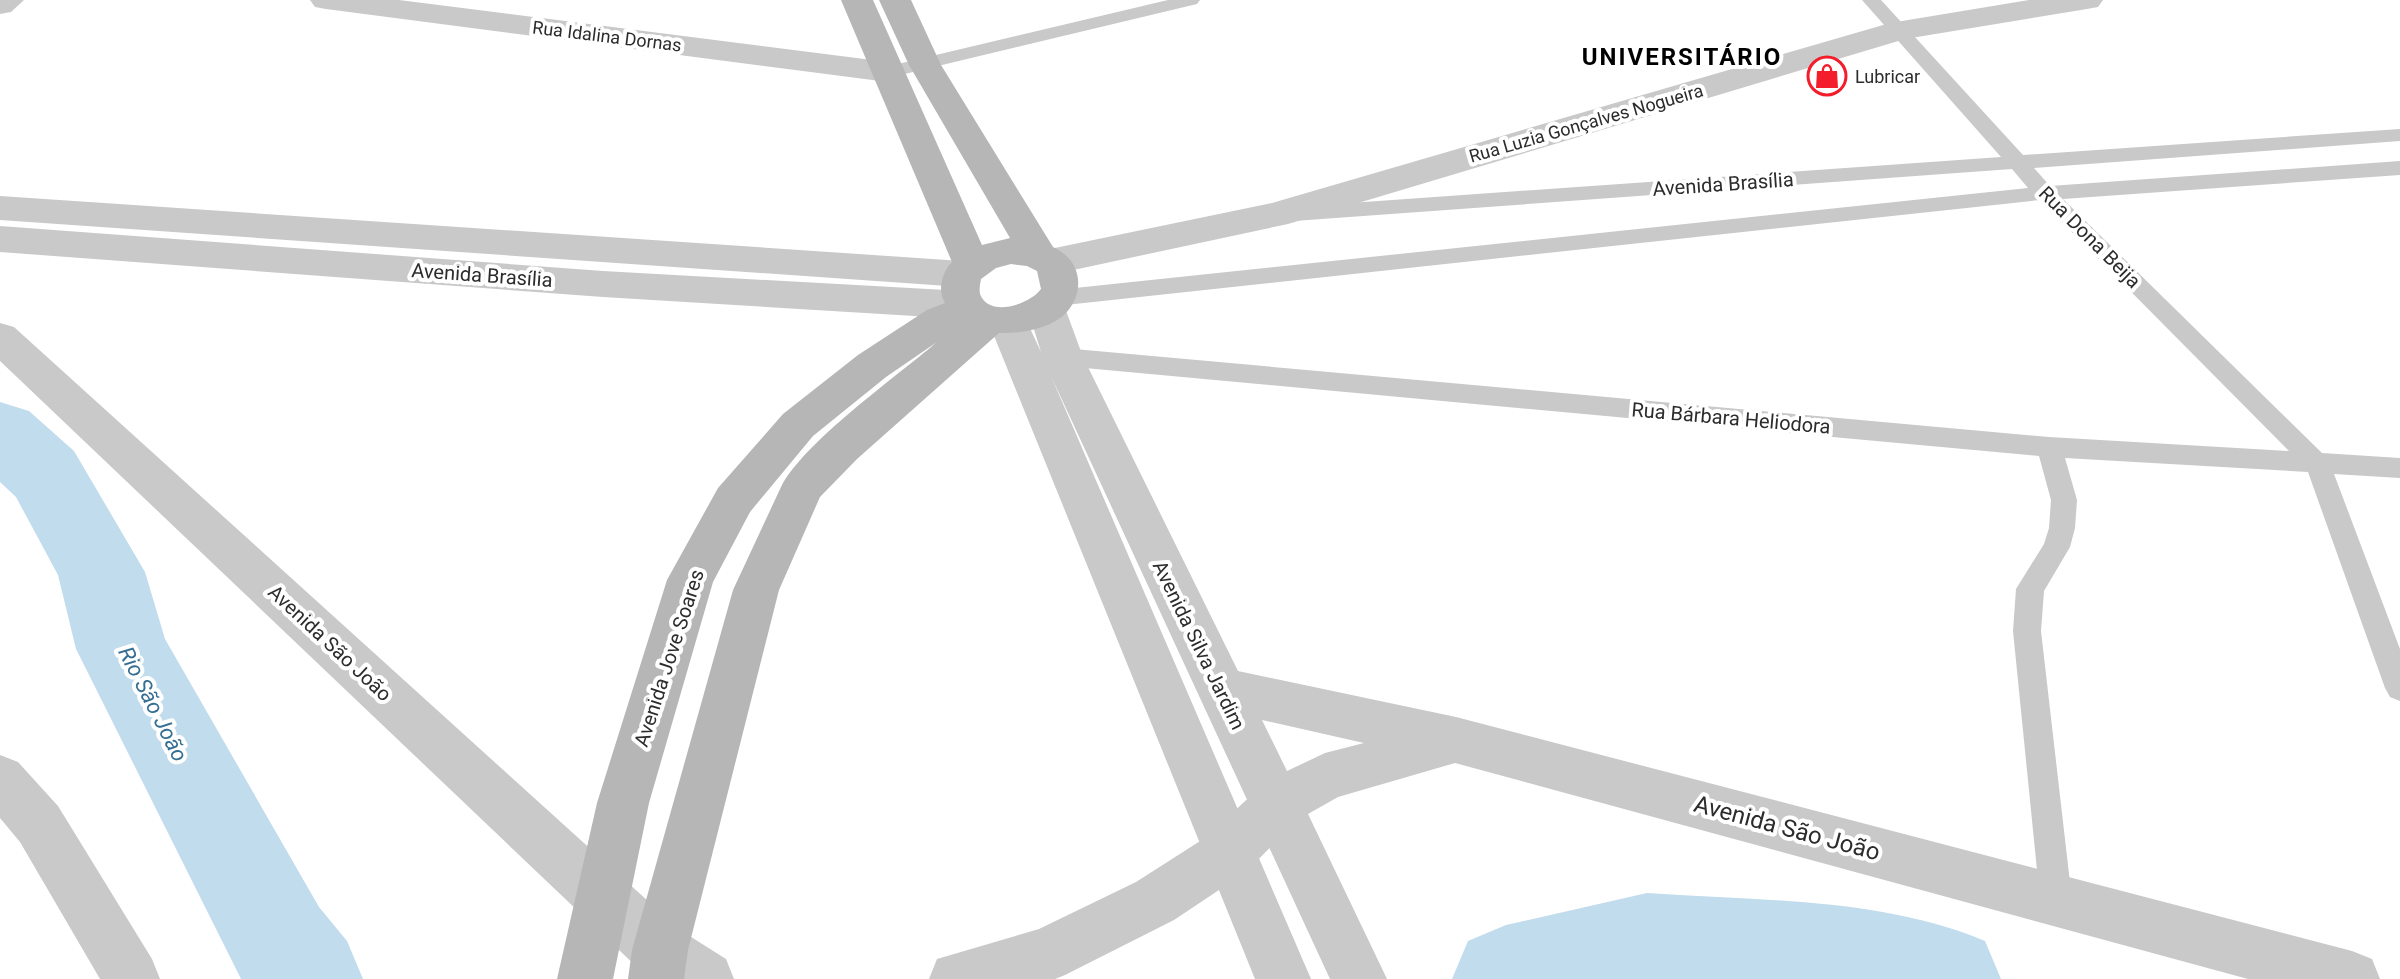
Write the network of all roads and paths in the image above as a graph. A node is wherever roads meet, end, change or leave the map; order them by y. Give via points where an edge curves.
1 (8, 0) edge
2 (326, 0) edge
3 (857, 0) edge
4 (895, 0) edge
5 (1191, 0) edge
6 (1871, 0) edge
7 (2087, 0) edge
8 (0, 5) edge
9 (1901, 30) junction
10 (925, 65) junction
11 (888, 72) junction
12 (2400, 135) edge
13 (2016, 163) junction
14 (2400, 168) edge
15 (2045, 193) junction
16 (0, 208) edge
17 (1275, 215) junction
18 (0, 239) edge
19 (621, 251) junction
20 (603, 284) junction
21 (1006, 292) junction
22 (0, 337) edge
23 (1063, 357) junction
24 (2049, 447) junction
25 (2318, 465) junction
26 (2400, 468) edge
27 (2400, 688) edge
28 (1219, 689) junction
29 (1456, 740) junction
30 (0, 779) edge
31 (1278, 804) junction
32 (1234, 867) junction
33 (603, 897) junction
34 (2056, 900) junction
35 (658, 964) edge
36 (588, 969) edge
37 (132, 979) edge
38 (706, 979) edge
39 (957, 979) edge
40 (1283, 979) edge
41 (1359, 979) edge
42 (2352, 979) edge

1 - 8 street
2 - 11 street, Rua Idalina Dornas
3 - 11 main road, Avenida Silva Jardim
4 - 10 main road, Avenida Silva Jardim
5 - 10 lane
6 - 9 lane, Rua Dona Beija
7 - 9 street, Rua Luzia Gonçalves Nogueira
9 - 13 lane, Rua Dona Beija
9 - 17 street, Rua Luzia Gonçalves Nogueira
10 - 11 lane
10 - 21 main road, Avenida Silva Jardim
11 - 21 main road, Avenida Silva Jardim
12 - 13 lane, Avenida Brasília
13 - 15 lane, Rua Dona Beija
13 - 17 lane, Avenida Brasília
14 - 15 lane, Avenida Brasília
15 - 21 lane, Avenida Brasília
15 - 25 lane, Rua Dona Beija
16 - 19 street, Avenida Brasília
17 - 21 street, Avenida Brasília
18 - 20 street, Avenida Brasília
19 - 20 street
19 - 21 street, Avenida Brasília
20 - 21 street, Avenida Brasília
21 - 23 street, Avenida Silva Jardim
21 - 32 street, Avenida Silva Jardim
21 - 33 main road, Avenida Jove Soares via 941,320 872,366 798,425 734,500 690,580 623,803
21 - 35 main road via 803,487 756,590
22 - 33 street, Avenida São João
23 - 24 lane, Rua Bárbara Heliodora
23 - 28 street, Avenida Silva Jardim
24 - 25 lane, Rua Bárbara Heliodora
24 - 34 lane via 2064,500 2062,528 2057,547 2030,589 2027,631
25 - 26 lane, Rua Bárbara Heliodora
25 - 27 lane
28 - 29 street, Avenida São João
28 - 31 street, Avenida Silva Jardim
29 - 31 street via 1325,777
29 - 34 street, Avenida São João
30 - 37 street via 39,824
31 - 32 street
31 - 41 street, Avenida Silva Jardim
32 - 39 street via 1045,955
32 - 40 street, Avenida Silva Jardim
33 - 35 street, Avenida São João
33 - 36 main road, Avenida Jove Soares
34 - 42 street, Avenida São João
35 - 38 street, Avenida São João

